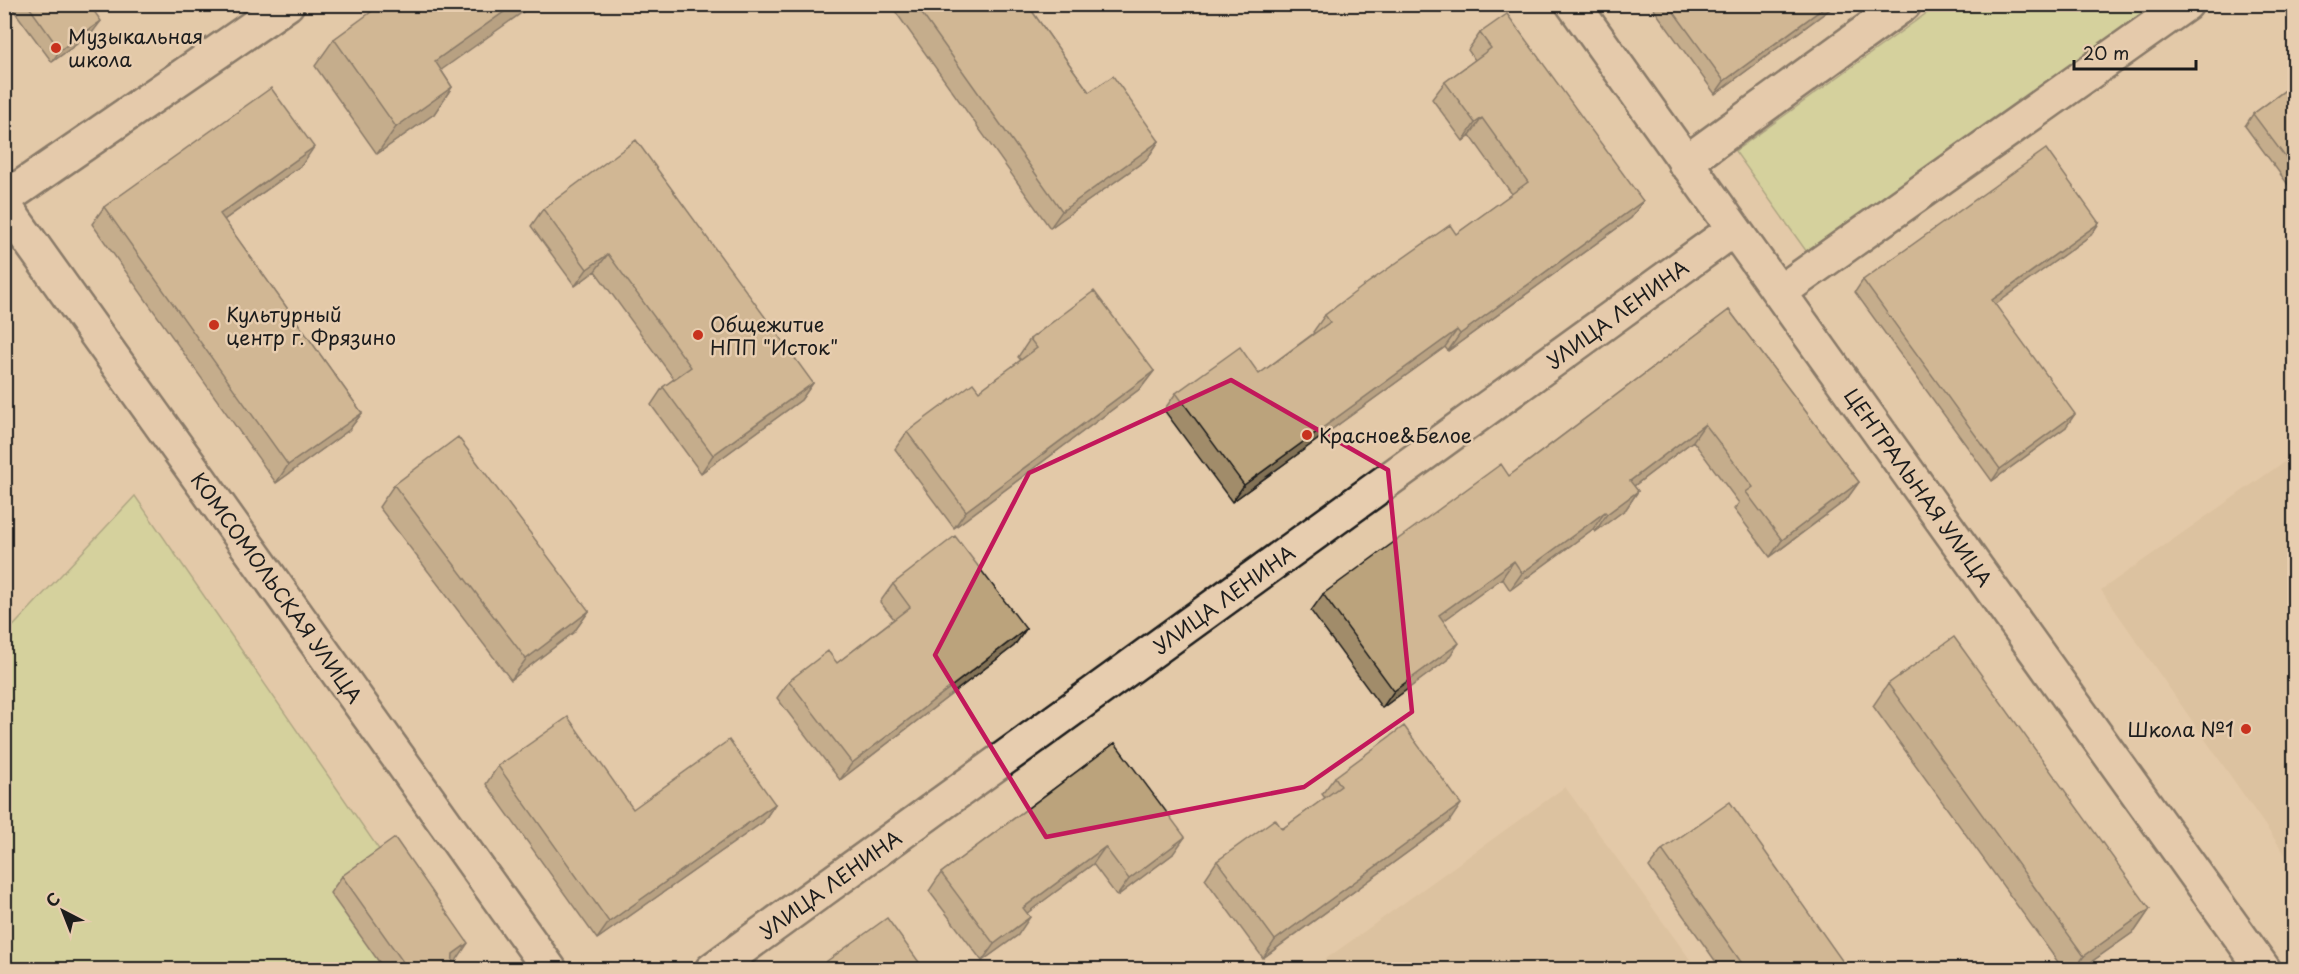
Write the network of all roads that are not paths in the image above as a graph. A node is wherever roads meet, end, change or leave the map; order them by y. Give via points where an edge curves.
1 (287, 4) edge
2 (1573, 4) edge
3 (1904, 4) edge
4 (2186, 4) edge
5 (1685, 163) junction
6 (4, 199) edge
7 (4, 205) edge
8 (1733, 230) junction
9 (1780, 292) junction
10 (2256, 967) edge
11 (550, 969) edge
12 (712, 969) edge

1 - 6 street
2 - 5 street, ЦЕНТРАЛЬНАЯ УЛИЦА
3 - 5 street
4 - 9 street
5 - 8 street, ЦЕНТРАЛЬНАЯ УЛИЦА
7 - 11 street, КОМСОМОЛЬСКАЯ УЛИЦА
8 - 9 street, ЦЕНТРАЛЬНАЯ УЛИЦА
8 - 12 street, УЛИЦА ЛЕНИНА
9 - 10 street, ЦЕНТРАЛЬНАЯ УЛИЦА

